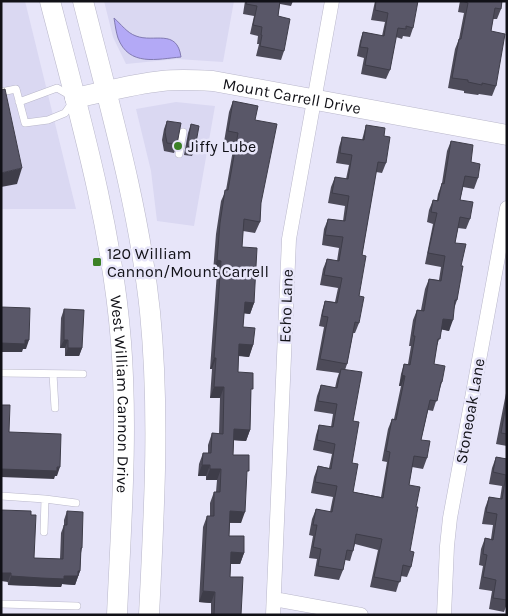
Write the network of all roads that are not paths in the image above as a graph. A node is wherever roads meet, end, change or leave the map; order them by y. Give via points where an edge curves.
1 (50, 1) edge
2 (83, 1) edge
3 (332, 1) edge
4 (106, 91) junction
5 (1, 92) edge
6 (75, 98) junction
7 (314, 99) junction
8 (18, 102) junction
9 (183, 132) edge
10 (507, 135) edge
11 (179, 154) dead end
12 (507, 208) edge
13 (1, 374) edge
14 (53, 374) junction
15 (82, 374) dead end
16 (55, 408) dead end
17 (1, 496) edge
18 (45, 499) junction
19 (76, 504) dead end
20 (44, 532) dead end
21 (274, 599) junction
22 (1, 604) edge
23 (77, 606) dead end
24 (117, 615) edge
25 (150, 615) edge
26 (273, 615) edge
27 (361, 615) edge
28 (444, 615) edge

1 - 6 main road, West William Cannon Drive
2 - 4 main road, West William Cannon Drive
3 - 7 street, Echo Lane
4 - 6 main road, Mount Carrell Drive
4 - 7 main road, Mount Carrell Drive via 163,81 191,80
4 - 25 main road, West William Cannon Drive via 132,194 150,312 156,444
5 - 8 lane via 16,89
6 - 8 lane via 57,88
6 - 8 lane via 65,113 48,120 25,123
6 - 24 main road, West William Cannon Drive via 104,221 121,342 124,438
7 - 10 main road, Mount Carrell Drive
7 - 21 street, Echo Lane via 289,239
9 - 11 lane
12 - 28 street, Stoneoak Lane via 450,518
13 - 14 lane
14 - 15 lane
14 - 16 lane
17 - 18 lane
18 - 19 lane
18 - 20 lane
21 - 26 street, Echo Lane
21 - 27 street
22 - 23 lane

